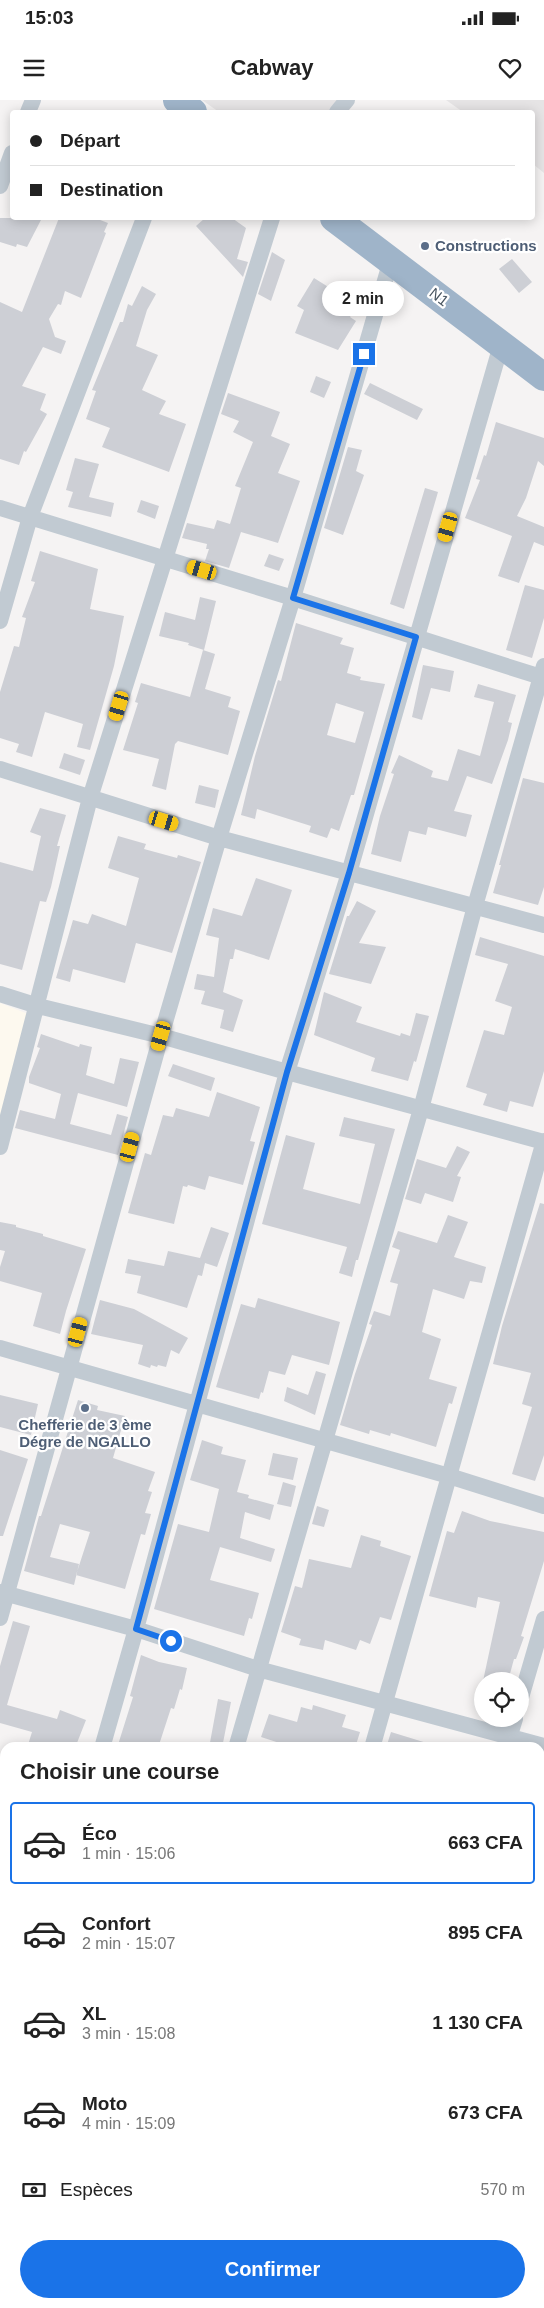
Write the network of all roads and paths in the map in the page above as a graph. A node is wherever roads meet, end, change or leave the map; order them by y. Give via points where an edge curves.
1 (347, 100) edge
2 (339, 110) edge
3 (10, 158) edge
4 (0, 186) edge
5 (143, 220) edge
6 (271, 220) edge
7 (337, 220) edge
8 (391, 260) junction
9 (501, 345) junction
10 (544, 377) edge
11 (0, 508) edge
12 (30, 517) junction
13 (165, 558) junction
14 (293, 598) junction
15 (0, 621) edge
16 (416, 637) junction
17 (543, 674) edge
18 (0, 769) edge
19 (90, 798) junction
20 (219, 838) junction
21 (349, 873) junction
22 (475, 906) junction
23 (544, 925) edge
24 (0, 994) edge
25 (38, 1006) junction
26 (161, 1036) junction
27 (287, 1072) junction
28 (421, 1109) junction
29 (544, 1142) edge
30 (0, 1147) edge
31 (0, 1348) edge
32 (67, 1368) junction
33 (197, 1406) junction
34 (325, 1440) junction
35 (449, 1476) junction
36 (544, 1506) edge
37 (3, 1593) edge
38 (0, 1618) edge
39 (544, 1619) edge
40 (136, 1629) junction
41 (258, 1669) junction
42 (528, 1672) edge
43 (385, 1705) junction
44 (513, 1727) edge
45 (104, 1742) edge
46 (238, 1742) edge
47 (374, 1742) edge
48 (508, 1742) edge

1 - 2 street
3 - 4 street
5 - 12 street
6 - 13 street
7 - 8 highway, N1
8 - 9 highway, N1
8 - 14 street
9 - 10 highway, N1
9 - 16 street
11 - 12 street
12 - 13 street
12 - 15 street
13 - 14 street
13 - 19 street
14 - 16 street
14 - 20 street
16 - 17 street
16 - 21 street
17 - 22 street
18 - 19 street
19 - 20 street
19 - 25 street
20 - 21 street
20 - 26 street
21 - 22 street
21 - 27 street
22 - 23 street
22 - 28 street
24 - 25 street
25 - 26 street
25 - 30 street
26 - 27 street
26 - 32 street
27 - 28 street
27 - 33 street
28 - 29 street
28 - 34 street
29 - 35 street
31 - 32 street
32 - 33 street
32 - 37 street
33 - 34 street
33 - 40 street
34 - 35 street
34 - 41 street
35 - 36 street
35 - 43 street
37 - 38 street
37 - 40 street
39 - 42 street
40 - 41 street
40 - 45 street
41 - 43 street
41 - 46 street
43 - 47 street
43 - 48 street
44 - 48 street

